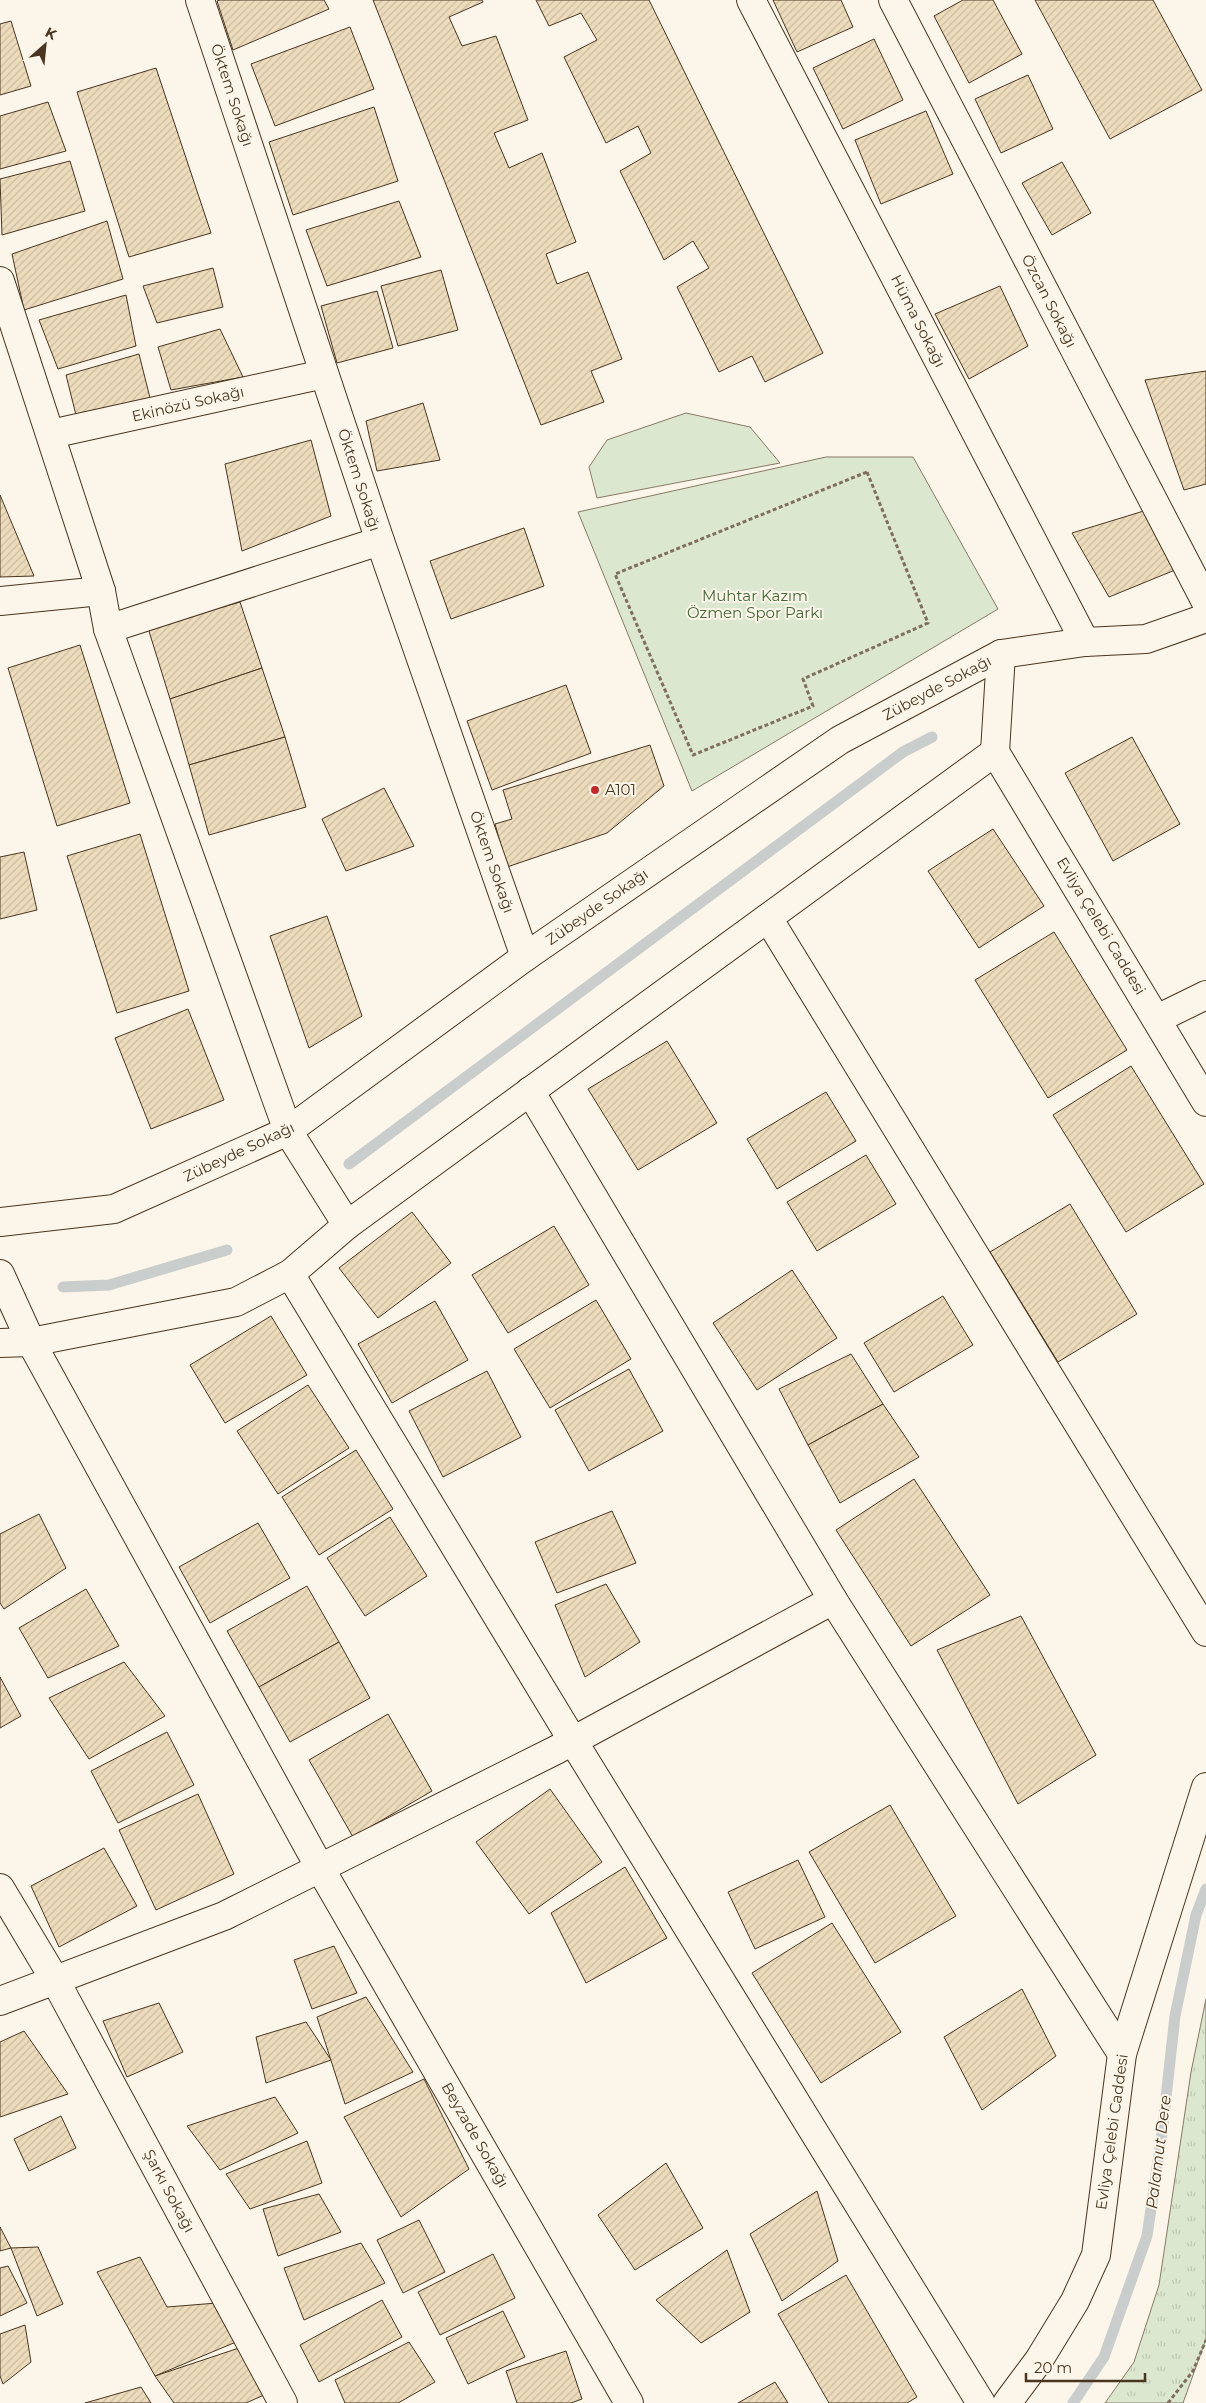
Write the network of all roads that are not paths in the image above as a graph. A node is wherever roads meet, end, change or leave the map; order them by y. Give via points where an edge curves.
1 (200, 0) edge
2 (751, 0) edge
3 (893, 0) edge
4 (0, 281) edge
5 (324, 374) junction
6 (51, 434) junction
7 (380, 541) junction
8 (101, 591) junction
9 (0, 601) edge
10 (1206, 602) edge
11 (1206, 618) edge
12 (108, 629) junction
13 (1085, 642) junction
14 (1001, 654) junction
15 (995, 752) junction
16 (768, 918) junction
17 (525, 957) junction
18 (1206, 995) edge
19 (1157, 1019) junction
20 (530, 1091) junction
21 (1206, 1102) edge
22 (288, 1131) junction
23 (0, 1222) edge
24 (347, 1225) junction
25 (0, 1274) edge
26 (290, 1274) junction
27 (31, 1342) junction
28 (0, 1343) edge
29 (833, 1600) junction
30 (1206, 1632) edge
31 (572, 1741) junction
32 (1206, 1787) edge
33 (320, 1868) junction
34 (0, 1888) edge
35 (55, 1980) junction
36 (0, 2001) edge
37 (1122, 2054) junction
38 (283, 2403) edge
39 (629, 2403) edge
40 (981, 2403) edge
41 (1007, 2403) edge

1 - 5 street, Öktem Sokağı
2 - 13 street, Hüma Sokağı
3 - 10 street, Özcan Sokağı
4 - 6 street
5 - 6 street, Ekinözü Sokağı
5 - 7 street, Öktem Sokağı
6 - 8 street
7 - 12 street
7 - 17 street, Öktem Sokağı
8 - 9 street
8 - 12 street
11 - 13 street, Zübeyde Sokağı via 1146,640
12 - 22 street
13 - 14 street, Zübeyde Sokağı
14 - 15 street
14 - 17 street, Zübeyde Sokağı via 840,740
15 - 16 street
15 - 19 street, Evliya Çelebi Caddesi
16 - 20 street
16 - 30 street
17 - 22 street, Zübeyde Sokağı
18 - 19 street
19 - 21 street, Evliya Çelebi Caddesi
20 - 24 street
20 - 29 street
22 - 23 street, Zübeyde Sokağı via 114,1209
22 - 24 street
24 - 26 street
25 - 27 street, Beyzade Sokağı
26 - 27 street via 236,1302
26 - 31 street
27 - 28 street
27 - 33 street, Beyzade Sokağı
29 - 31 street
29 - 37 street
31 - 33 street
31 - 40 street
32 - 37 street, Evliya Çelebi Caddesi
33 - 35 street via 224,1916
33 - 39 street, Beyzade Sokağı
34 - 35 street, Şarkı Sokağı
35 - 36 street
35 - 38 street, Şarkı Sokağı
37 - 41 street, Evliya Çelebi Caddesi via 1096,2255 1075,2301 1039,2360

